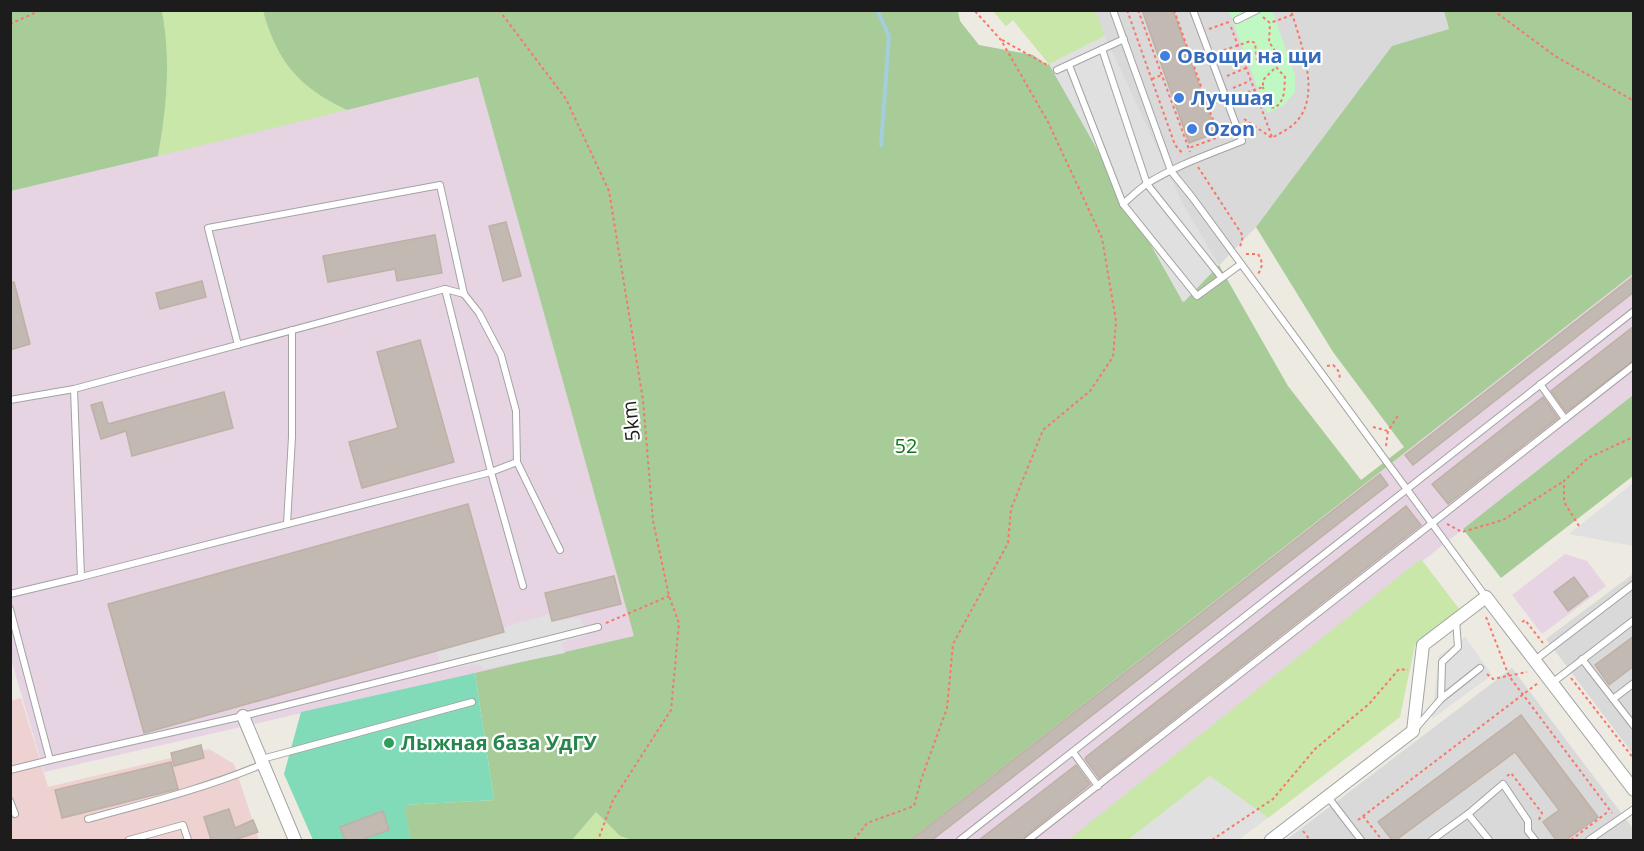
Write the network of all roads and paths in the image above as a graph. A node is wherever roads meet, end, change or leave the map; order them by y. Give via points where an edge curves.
1 (41, 10) edge
2 (499, 10) edge
3 (974, 10) edge
4 (1113, 10) edge
5 (1127, 10) edge
6 (1138, 10) edge
7 (1180, 10) edge
8 (1193, 10) edge
9 (1258, 10) edge
10 (1291, 10) edge
11 (1492, 10) edge
12 (1175, 11) edge
13 (1292, 15) junction
14 (1227, 16) dead end
15 (1237, 20) dead end
16 (1270, 23) junction
17 (10, 24) edge
18 (1124, 39) junction
19 (1001, 40) junction
20 (1238, 45) junction
21 (1102, 49) junction
22 (1209, 55) junction
23 (1192, 60) junction
24 (1069, 65) junction
25 (1057, 70) joint
26 (1162, 75) junction
27 (1152, 79) junction
28 (1263, 87) junction
29 (1254, 90) junction
30 (1226, 99) junction
31 (1634, 101) edge
32 (1208, 106) junction
33 (1230, 108) junction
34 (1272, 138) junction
35 (1189, 148) junction
36 (1193, 160) junction
37 (1171, 171) junction
38 (1147, 184) junction
39 (1123, 204) junction
40 (1241, 264) junction
41 (1251, 269) dead end
42 (1221, 277) junction
43 (445, 289) junction
44 (464, 294) junction
45 (1634, 311) edge
46 (292, 330) junction
47 (238, 345) junction
48 (1634, 365) edge
49 (1324, 367) dead end
50 (1331, 376) dead end
51 (1540, 384) junction
52 (74, 389) junction
53 (10, 400) edge
54 (1399, 414) dead end
55 (1565, 419) junction
56 (1388, 431) junction
57 (1374, 433) dead end
58 (1634, 438) edge
59 (1379, 441) dead end
60 (517, 462) junction
61 (491, 472) junction
62 (1564, 481) junction
63 (1407, 489) junction
64 (1435, 521) junction
65 (287, 524) junction
66 (1579, 526) dead end
67 (560, 550) dead end
68 (81, 577) junction
69 (1634, 584) edge
70 (523, 586) dead end
71 (10, 594) edge
72 (669, 596) junction
73 (1486, 597) junction
74 (10, 609) edge
75 (1456, 620) junction
76 (1634, 620) edge
77 (598, 627) joint
78 (1512, 630) junction
79 (1548, 650) junction
80 (1582, 659) junction
81 (1480, 668) joint
82 (1420, 672) junction
83 (1544, 672) junction
84 (1566, 672) junction
85 (1509, 676) junction
86 (1634, 683) edge
87 (1522, 695) junction
88 (1441, 699) junction
89 (1613, 699) junction
90 (472, 702) dead end
91 (243, 716) junction
92 (1634, 726) edge
93 (1413, 731) junction
94 (1072, 752) junction
95 (1634, 759) edge
96 (50, 760) junction
97 (262, 762) junction
98 (10, 770) edge
99 (1502, 779) dead end
100 (1098, 786) junction
101 (1634, 790) edge
102 (1328, 797) junction
103 (10, 801) edge
104 (1634, 808) edge
105 (1610, 810) junction
106 (15, 814) dead end
107 (1468, 814) junction
108 (1363, 816) junction
109 (88, 819) dead end
110 (1617, 820) junction
111 (1350, 826) junction
112 (1536, 828) dead end
113 (1278, 838) edge
114 (129, 840) edge
115 (188, 840) edge
116 (295, 840) edge
117 (598, 840) edge
118 (854, 840) edge
119 (960, 840) edge
120 (1028, 840) edge
121 (1212, 840) edge
122 (1361, 840) edge
123 (1382, 840) edge
124 (1432, 840) edge
125 (1489, 840) edge
126 (1535, 840) edge
127 (1571, 840) edge
128 (1590, 840) edge

1 - 17 path
2 - 72 path, 5km via 566,99 609,191 643,400 653,521
3 - 19 path
4 - 18 lane
5 - 27 path
6 - 26 path
7 - 12 path
8 - 22 lane
9 - 15 lane
9 - 16 path
10 - 13 path
11 - 31 path via 1556,56
12 - 23 path
13 - 16 path
13 - 34 path via 1309,77 1309,98 1297,122
14 - 20 path
16 - 20 path via 1269,42 1276,52 1257,60 1255,43
18 - 21 lane
18 - 37 lane
19 - 25 path
19 - 118 path via 1048,122 1102,238 1116,321 1113,357 1090,391 1043,430 1011,509 1008,543 953,644 946,708 914,806 867,823
20 - 22 path
20 - 29 path
21 - 24 lane
21 - 38 lane
22 - 23 path
22 - 30 lane
23 - 32 path
24 - 25 lane
24 - 39 lane
26 - 27 path
26 - 35 path
27 - 35 path via 1175,145 1185,155 1191,155
28 - 28 path via 1269,107 1281,104 1285,77 1276,67 1263,80
28 - 29 path
29 - 30 path
29 - 34 path
30 - 32 path
30 - 33 lane
32 - 35 path via 1219,137
33 - 34 path
33 - 36 lane via 1242,141
36 - 37 lane
36 - 41 path via 1243,236 1240,254 1258,254 1262,267 1257,276
37 - 38 lane
37 - 40 lane
38 - 39 lane
38 - 42 lane
39 - 42 lane via 1197,296
40 - 42 lane
40 - 63 lane
43 - 44 lane
43 - 46 lane
43 - 61 lane
44 - 47 lane via 440,185 208,228
44 - 60 lane via 501,355 516,411
45 - 51 lane
46 - 47 lane
46 - 65 lane
47 - 52 lane
48 - 55 lane
49 - 50 path via 1337,368 1338,385
51 - 55 lane
51 - 63 lane
52 - 53 lane
52 - 68 lane
54 - 56 path
55 - 64 lane
56 - 57 path via 1368,425
56 - 59 path via 1385,449
58 - 62 path via 1588,458
60 - 61 lane
60 - 67 lane
61 - 65 lane
61 - 70 lane
62 - 64 path via 1503,520 1462,532
62 - 66 path via 1564,502
63 - 64 lane
63 - 94 lane
64 - 73 lane
64 - 100 lane
65 - 68 lane
68 - 71 lane
69 - 79 lane
72 - 77 path
72 - 117 path, 5km via 679,622 671,710 614,800
73 - 75 street
73 - 78 street
73 - 85 path via 1485,616
74 - 96 lane
75 - 82 street via 1423,645
75 - 88 lane via 1458,647 1442,662
76 - 80 lane
77 - 91 lane
78 - 79 path via 1525,620
78 - 83 street
79 - 83 lane
80 - 84 lane
80 - 89 lane
81 - 85 path via 1493,679
81 - 88 lane
82 - 93 street
82 - 121 path via 1400,669 1369,704 1315,749 1273,799
83 - 84 lane
83 - 85 path
83 - 87 path
83 - 101 street
84 - 95 path
85 - 87 path
86 - 89 lane
87 - 105 path
87 - 108 path
88 - 93 lane
89 - 92 lane
90 - 97 lane
91 - 96 lane
91 - 97 street
93 - 102 street
94 - 100 lane
94 - 119 lane
96 - 98 lane
97 - 109 lane via 232,777
97 - 116 street
99 - 112 path via 1511,772 1542,813
100 - 120 lane
102 - 111 lane
102 - 113 street
103 - 106 lane
104 - 110 lane
105 - 110 path
105 - 127 path
107 - 124 lane
107 - 125 lane
107 - 126 lane via 1503,784 1528,821 1528,831
108 - 111 path
108 - 123 path
110 - 128 lane
111 - 122 lane
114 - 115 lane via 183,825

